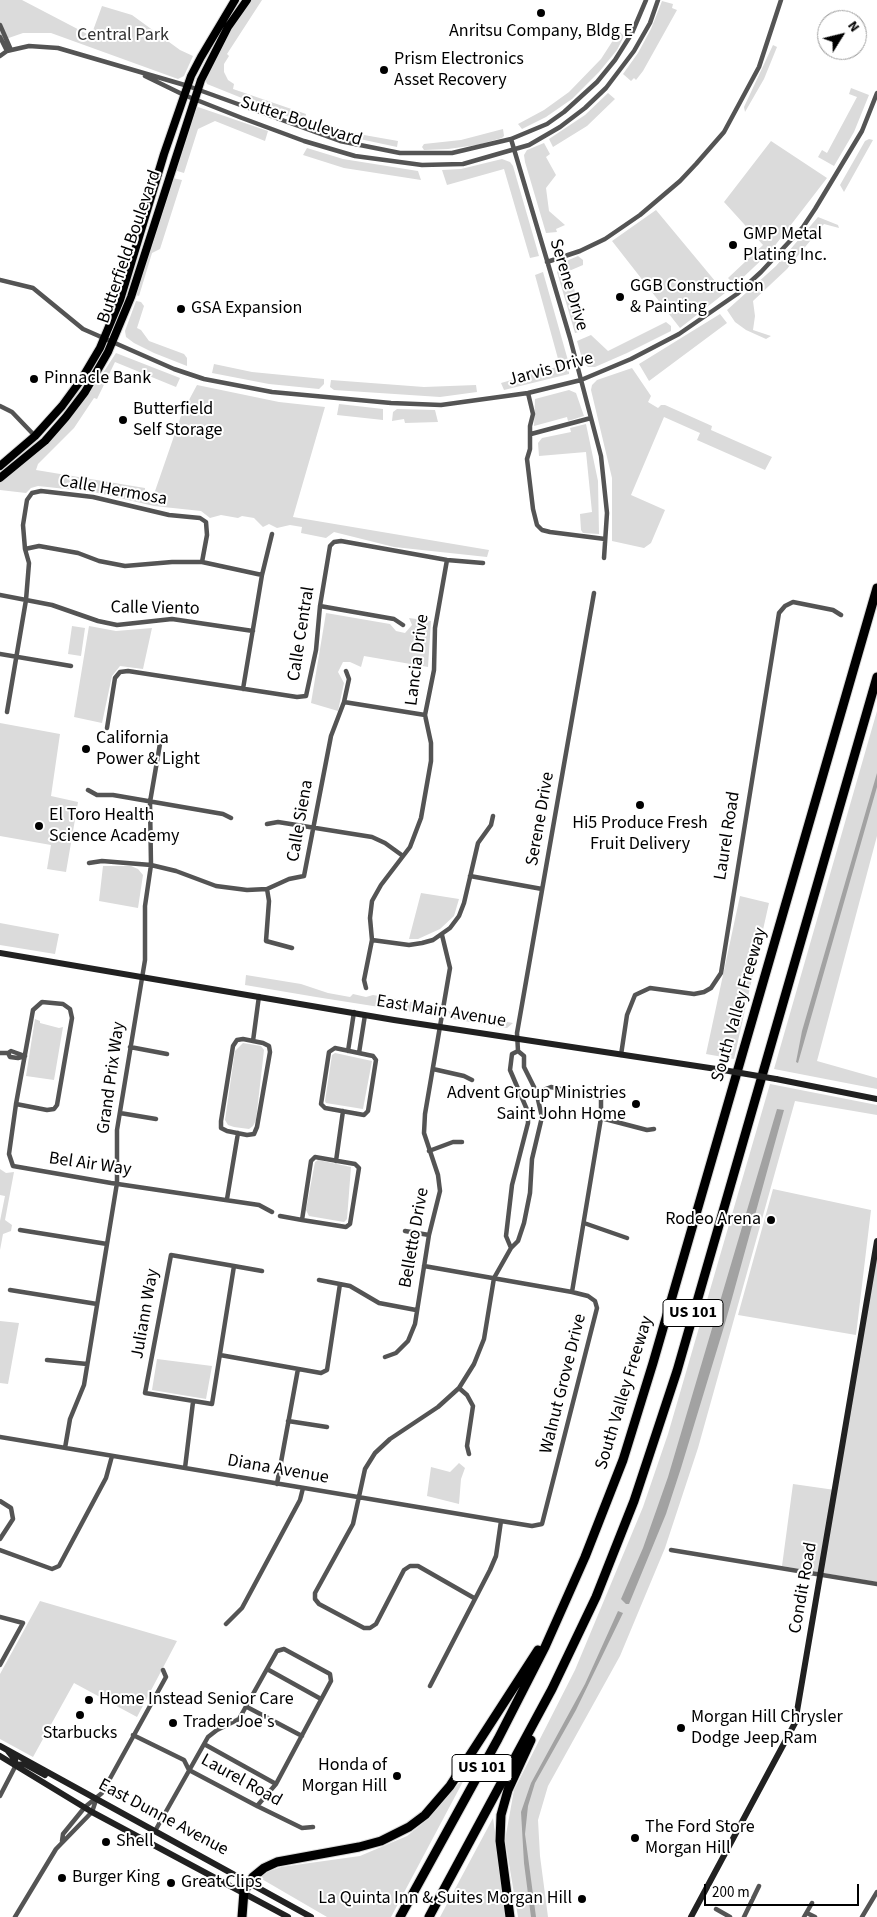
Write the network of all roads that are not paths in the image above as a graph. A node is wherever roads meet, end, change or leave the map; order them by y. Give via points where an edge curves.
1 (235, 0) edge
2 (247, 0) edge
3 (646, 0) edge
4 (658, 0) edge
5 (781, 0) edge
6 (0, 26) edge
7 (0, 37) edge
8 (9, 51) junction
9 (0, 56) edge
10 (137, 71) junction
11 (188, 86) junction
12 (198, 90) junction
13 (877, 93) edge
14 (184, 95) junction
15 (194, 98) junction
16 (511, 138) junction
17 (513, 150) junction
18 (547, 262) junction
19 (0, 280) edge
20 (104, 339) junction
21 (113, 343) junction
22 (581, 380) junction
23 (528, 394) junction
24 (0, 406) edge
25 (591, 418) junction
26 (531, 434) junction
27 (35, 436) junction
28 (0, 466) edge
29 (0, 478) edge
30 (272, 534) dead end
31 (605, 539) junction
32 (25, 549) junction
33 (604, 558) dead end
34 (447, 560) junction
35 (202, 562) junction
36 (483, 564) dead end
37 (262, 576) junction
38 (877, 588) edge
39 (594, 593) dead end
40 (0, 595) edge
41 (26, 600) junction
42 (320, 606) junction
43 (840, 615) dead end
44 (403, 625) dead end
45 (253, 631) junction
46 (0, 654) edge
47 (17, 658) junction
48 (71, 666) dead end
49 (346, 670) dead end
50 (877, 678) edge
51 (243, 689) junction
52 (344, 702) junction
53 (7, 712) dead end
54 (425, 716) junction
55 (107, 728) dead end
56 (161, 738) dead end
57 (88, 790) dead end
58 (150, 802) junction
59 (493, 816) dead end
60 (231, 818) dead end
61 (267, 824) dead end
62 (314, 828) junction
63 (403, 856) junction
64 (89, 863) dead end
65 (151, 865) junction
66 (470, 876) junction
67 (267, 889) junction
68 (542, 889) junction
69 (442, 935) junction
70 (372, 940) junction
71 (292, 948) dead end
72 (0, 953) edge
73 (142, 978) junction
74 (366, 988) dead end
75 (259, 996) junction
76 (354, 1012) junction
77 (365, 1015) junction
78 (441, 1026) junction
79 (517, 1039) junction
80 (253, 1041) junction
81 (130, 1047) junction
82 (348, 1051) junction
83 (518, 1051) junction
84 (0, 1053) edge
85 (359, 1053) junction
86 (167, 1054) dead end
87 (621, 1055) junction
88 (25, 1056) junction
89 (433, 1069) junction
90 (472, 1080) dead end
91 (536, 1091) junction
92 (522, 1098) junction
93 (877, 1099) edge
94 (16, 1104) junction
95 (343, 1111) junction
96 (120, 1113) junction
97 (601, 1118) junction
98 (156, 1119) dead end
99 (654, 1129) dead end
100 (238, 1133) junction
101 (462, 1142) dead end
102 (429, 1151) junction
103 (336, 1161) junction
104 (117, 1183) junction
105 (227, 1199) junction
106 (272, 1212) dead end
107 (280, 1216) dead end
108 (302, 1220) junction
109 (584, 1222) junction
110 (20, 1230) dead end
111 (405, 1231) dead end
112 (428, 1235) junction
113 (628, 1238) dead end
114 (877, 1241) edge
115 (107, 1244) junction
116 (511, 1248) junction
117 (234, 1266) junction
118 (424, 1266) junction
119 (262, 1271) dead end
120 (494, 1278) junction
121 (319, 1280) dead end
122 (340, 1284) junction
123 (10, 1290) dead end
124 (572, 1292) junction
125 (97, 1304) junction
126 (416, 1310) junction
127 (220, 1355) junction
128 (385, 1357) dead end
129 (47, 1360) dead end
130 (87, 1364) junction
131 (298, 1369) junction
132 (459, 1388) junction
133 (194, 1402) junction
134 (288, 1421) junction
135 (326, 1427) dead end
136 (0, 1437) edge
137 (65, 1448) junction
138 (469, 1454) dead end
139 (112, 1456) junction
140 (185, 1468) junction
141 (278, 1484) junction
142 (303, 1488) junction
143 (359, 1497) junction
144 (0, 1501) edge
145 (545, 1515) joint
146 (501, 1521) junction
147 (0, 1539) edge
148 (0, 1550) edge
149 (672, 1550) dead end
150 (822, 1574) junction
151 (877, 1584) edge
152 (474, 1598) junction
153 (0, 1617) edge
154 (559, 1617) junction
155 (226, 1624) dead end
156 (0, 1665) edge
157 (163, 1670) dead end
158 (267, 1670) junction
159 (430, 1686) dead end
160 (552, 1689) junction
161 (321, 1699) junction
162 (247, 1707) junction
163 (133, 1735) junction
164 (302, 1736) junction
165 (204, 1744) junction
166 (0, 1746) edge
167 (7, 1750) junction
168 (0, 1756) edge
169 (16, 1765) junction
170 (189, 1770) junction
171 (50, 1774) junction
172 (276, 1784) junction
173 (0, 1796) edge
174 (96, 1800) junction
175 (257, 1806) junction
176 (85, 1807) junction
177 (92, 1812) junction
178 (313, 1827) dead end
179 (155, 1831) junction
180 (62, 1841) junction
181 (250, 1882) junction
182 (759, 1886) dead end
183 (244, 1891) junction
184 (877, 1892) edge
185 (812, 1903) dead end
186 (716, 1909) dead end
187 (430, 1915) edge
188 (805, 1915) edge
189 (15, 1917) edge
190 (242, 1917) edge
191 (288, 1917) edge
192 (311, 1917) edge
193 (400, 1917) edge
194 (510, 1917) edge
195 (691, 1917) edge
196 (730, 1917) edge
197 (744, 1917) edge
198 (815, 1917) edge
199 (862, 1917) edge

1 - 11 main road, Butterfield Boulevard via 200,56
2 - 12 main road, Butterfield Boulevard via 228,27
3 - 16 street, Sutter Boulevard via 632,32 597,82 547,124
4 - 17 street, Sutter Boulevard via 643,36 606,88 560,127
5 - 18 street via 759,67 724,132 691,170 640,214 604,239
6 - 8 street
7 - 8 street
8 - 9 street
8 - 10 street via 36,46 58,48
10 - 11 street, Sutter Boulevard
10 - 14 street, Sutter Boulevard
11 - 12 street, Sutter Boulevard
11 - 14 main road, Butterfield Boulevard
12 - 15 main road, Butterfield Boulevard
12 - 16 street, Sutter Boulevard via 321,135 370,149 413,154 452,153
13 - 22 street, Jarvis Drive via 862,131 830,186 802,227 762,272 719,308 679,334
14 - 15 street, Sutter Boulevard
14 - 20 main road, Butterfield Boulevard via 120,300
15 - 17 street, Sutter Boulevard via 304,141 355,156 422,165 450,165
15 - 21 main road, Butterfield Boulevard via 131,297
16 - 17 street, Serene Drive
17 - 18 street, Serene Drive
18 - 22 street, Serene Drive
19 - 20 street, Jarvis Drive via 33,288 74,323
20 - 21 street, Jarvis Drive
20 - 27 main road, Butterfield Boulevard via 81,380
21 - 23 street, Jarvis Drive via 204,380 272,392 441,405
21 - 29 main road, Butterfield Boulevard via 85,392 66,417 45,441
22 - 23 street, Jarvis Drive
22 - 25 street, Serene Drive
23 - 26 street via 533,414
24 - 27 street via 12,412
25 - 26 street
25 - 31 street, Serene Drive via 601,456 607,513
26 - 31 street via 527,459 538,525 550,532
27 - 28 main road, Butterfield Boulevard
30 - 37 street
31 - 33 street, Serene Drive
32 - 35 street via 39,546 125,566
32 - 35 street, Calle Hermosa via 27,500 32,493 41,491 93,497 161,514 200,518 206,522 208,535
32 - 41 street via 29,563
34 - 36 street, Calle Central
34 - 42 street, Calle Central via 334,542 330,546
34 - 54 street, Lancia Drive
35 - 37 street
37 - 45 street
38 - 154 highway, South Valley Freeway / US 101 via 636,1419 599,1523
39 - 68 street, Serene Drive
40 - 41 street, Calle Viento
41 - 45 street, Calle Viento via 117,625 172,619
41 - 47 street
42 - 44 street via 394,619
42 - 51 street, Calle Central via 316,650 306,696
43 - 87 street, Laurel Road via 833,610 792,602 779,613 721,973 711,988 704,992 694,994 650,988 635,995 627,1015
45 - 51 street
46 - 47 street
47 - 48 street
47 - 53 street
49 - 52 street, Calle Siena via 349,679
50 - 160 highway, US 101 via 660,1427 608,1568
51 - 55 street, Calle Central via 120,672 115,678
52 - 54 street
52 - 62 street, Calle Siena via 331,736
54 - 63 street, Lancia Drive via 431,761 417,831
56 - 58 street, Grand Prix Way
57 - 58 street via 97,795
58 - 60 street
58 - 65 street, Grand Prix Way
59 - 66 street via 491,825 478,843
61 - 62 street via 278,822
62 - 63 street via 372,837
62 - 67 street, Calle Siena via 304,876
63 - 70 street, Lancia Drive via 372,901
64 - 65 street, Calle Siena via 102,860
65 - 67 street, Calle Siena via 216,886
65 - 73 street, Grand Prix Way via 144,906
66 - 68 street
66 - 69 street via 459,916
67 - 71 street via 266,940
68 - 79 street, Serene Drive
69 - 70 street via 409,945
69 - 78 street, Belletto Drive via 450,968
70 - 74 street, Lancia Drive via 364,980
72 - 73 main road, East Main Avenue
73 - 75 main road, East Main Avenue
73 - 81 street, Grand Prix Way
75 - 76 main road, East Main Avenue
75 - 80 street
76 - 77 main road, East Main Avenue
76 - 82 street
77 - 78 main road, East Main Avenue
77 - 85 street
78 - 79 main road, East Main Avenue
78 - 89 street, Belletto Drive
79 - 83 street, Serene Drive
79 - 87 main road, East Main Avenue
80 - 100 street via 269,1046 270,1052 257,1127 254,1134
80 - 100 street via 237,1040 233,1046 221,1128
81 - 86 street
81 - 96 street, Grand Prix Way
82 - 85 street
82 - 95 street via 335,1048 329,1052 321,1104 324,1108
83 - 91 street, Serene Drive via 524,1056 524,1067
83 - 92 street, Serene Drive via 512,1054 510,1070
84 - 88 street via 11,1051
85 - 95 street via 373,1056 376,1060 368,1111 364,1115
87 - 93 main road, East Main Avenue, bridge via 776,1079
88 - 94 street, Bel Air Way
88 - 94 street, Bel Air Way via 35,1006 46,1001 67,1006 72,1018 57,1105 47,1110
89 - 90 street
89 - 102 street, Belletto Drive via 424,1133
91 - 92 street
91 - 97 street, Walnut Grove Drive via 551,1087 601,1098
91 - 116 street, Serene Drive via 542,1117 532,1160 530,1193 518,1241
92 - 116 street, Serene Drive via 528,1112 528,1123 511,1194 506,1236
94 - 104 street, Bel Air Way via 9,1154 13,1166
95 - 103 street
96 - 98 street
96 - 104 street, Grand Prix Way via 116,1137
97 - 99 street via 646,1130
97 - 109 street, Walnut Grove Drive
100 - 105 street
101 - 102 street
102 - 112 street, Belletto Drive via 440,1191
103 - 108 street via 315,1157 312,1161
103 - 108 street via 356,1164 359,1168 350,1224 346,1227
104 - 105 street, Bel Air Way
104 - 115 street, Grand Prix Way
105 - 106 street, Bel Air Way via 259,1204
107 - 108 street
109 - 113 street
109 - 124 street, Walnut Grove Drive
110 - 115 street
111 - 112 street
112 - 118 street, Belletto Drive
114 - 150 main road, Condit Road
115 - 125 street, Grand Prix Way
116 - 120 street, Serene Drive
117 - 119 street, Juliann Way
117 - 127 street
117 - 133 street, Juliann Way via 171,1254 145,1393
118 - 120 street
118 - 126 street, Belletto Drive
120 - 124 street
120 - 132 street, Serene Drive via 484,1340
121 - 122 street
122 - 126 street via 350,1286 379,1303
122 - 131 street via 327,1370 321,1373
123 - 125 street
124 - 145 street, Walnut Grove Drive via 588,1296 595,1301 597,1308
125 - 130 street, Grand Prix Way
126 - 128 street, Belletto Drive via 415,1324 408,1341 396,1353
127 - 131 street
127 - 133 street via 212,1404
129 - 130 street
130 - 137 street, Grand Prix Way via 81,1395 70,1419
131 - 134 street
132 - 138 street via 473,1406 467,1446
132 - 143 street, Serene Drive via 375,1453 365,1469
133 - 140 street
134 - 135 street
134 - 141 street
136 - 137 street, Diana Avenue
137 - 139 street, Diana Avenue
139 - 140 street, Diana Avenue
139 - 148 street via 106,1478 59,1566 52,1569
140 - 141 street, Diana Avenue
141 - 142 street, Diana Avenue
142 - 143 street, Diana Avenue
142 - 155 street via 300,1500 242,1608
143 - 146 street, Diana Avenue
143 - 152 street, Serene Drive via 353,1524 315,1593 319,1604 364,1628 370,1628 376,1624 404,1570 410,1566 418,1566
144 - 147 street via 11,1508 13,1519
145 - 146 street, Diana Avenue via 542,1524 532,1526
146 - 152 street via 496,1556
149 - 150 street
150 - 151 street
150 - 195 main road, Condit Road via 795,1723
152 - 159 street
153 - 156 street via 23,1623
154 - 181 highway via 450,1786 425,1815 400,1832 375,1843 270,1864
154 - 193 highway, South Valley Freeway / US 101 via 510,1716
157 - 163 street via 166,1677
158 - 161 street
158 - 161 street via 277,1650 284,1649 330,1674 331,1681
158 - 162 street
160 - 187 highway, US 101
160 - 194 highway via 503,1807 500,1841
161 - 164 street
162 - 164 street
162 - 165 street via 234,1723 217,1730
163 - 170 street, Laurel Road via 184,1760
163 - 174 street
164 - 172 street
165 - 170 street
165 - 172 street
166 - 167 main road, East Dunne Avenue
167 - 169 main road
167 - 171 main road, East Dunne Avenue
168 - 169 main road, East Dunne Avenue
169 - 171 main road via 25,1764 43,1774
169 - 173 street
169 - 176 main road, East Dunne Avenue
170 - 175 street, Laurel Road
170 - 179 street
171 - 174 main road, East Dunne Avenue
172 - 175 street
174 - 176 street
174 - 177 street
174 - 179 main road, East Dunne Avenue
175 - 178 street, Laurel Road via 302,1828
176 - 177 main road, East Dunne Avenue
176 - 180 street via 63,1834
177 - 180 street
177 - 183 main road, East Dunne Avenue
179 - 181 main road, East Dunne Avenue
180 - 189 street
181 - 183 highway
181 - 192 main road, East Dunne Avenue
182 - 197 street
183 - 190 highway
183 - 191 main road, East Dunne Avenue
184 - 199 street
185 - 188 street
186 - 196 street
188 - 198 street

